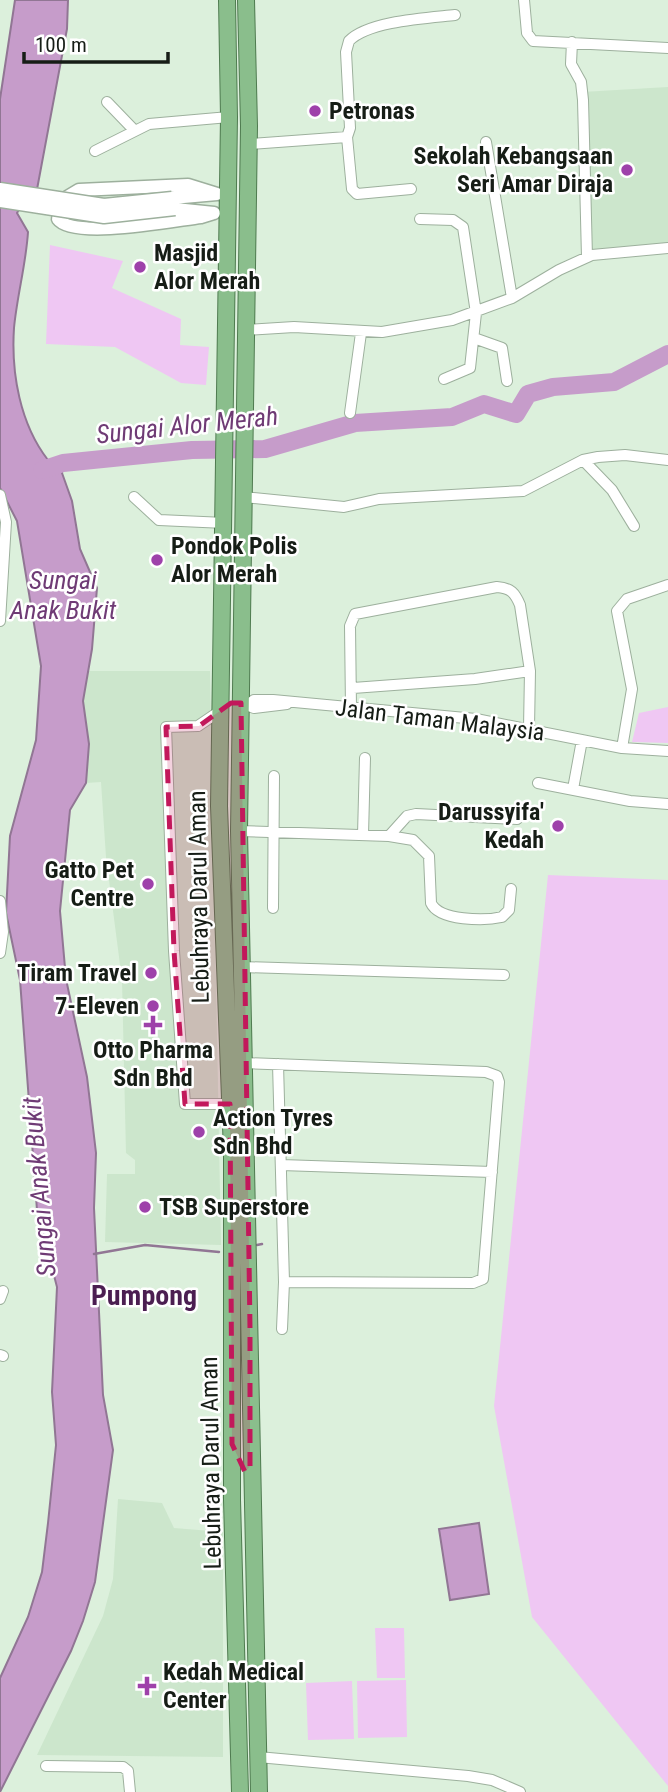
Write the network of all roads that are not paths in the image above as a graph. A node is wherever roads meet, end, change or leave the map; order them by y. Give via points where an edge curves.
1 (227, 0) edge
2 (246, 0) edge
3 (524, 0) edge
4 (455, 15) dead end
5 (572, 43) junction
6 (668, 48) edge
7 (107, 102) dead end
8 (229, 117) junction
9 (134, 130) junction
10 (347, 137) junction
11 (486, 142) dead end
12 (248, 144) junction
13 (95, 151) dead end
14 (0, 189) edge
15 (411, 189) dead end
16 (222, 192) junction
17 (0, 201) edge
18 (174, 203) junction
19 (214, 213) junction
20 (420, 219) dead end
21 (227, 225) junction
22 (668, 248) edge
23 (587, 257) junction
24 (512, 298) junction
25 (475, 313) junction
26 (246, 330) junction
27 (361, 332) junction
28 (474, 338) junction
29 (444, 379) dead end
30 (508, 381) dead end
31 (350, 413) dead end
32 (583, 460) junction
33 (668, 460) edge
34 (0, 495) edge
35 (134, 497) dead end
36 (244, 497) junction
37 (225, 523) junction
38 (634, 526) dead end
39 (2, 573) edge
40 (668, 585) edge
41 (0, 621) edge
42 (220, 649) junction
43 (530, 671) junction
44 (353, 688) junction
45 (242, 703) junction
46 (351, 708) junction
47 (220, 711) junction
48 (529, 727) junction
49 (582, 740) junction
50 (622, 748) junction
51 (668, 751) edge
52 (365, 758) dead end
53 (219, 762) junction
54 (274, 776) dead end
55 (538, 783) dead end
56 (573, 789) junction
57 (668, 804) edge
58 (517, 819) dead end
59 (239, 831) junction
60 (274, 833) junction
61 (363, 835) junction
62 (389, 836) junction
63 (511, 889) dead end
64 (0, 901) edge
65 (273, 908) dead end
66 (1, 925) edge
67 (0, 953) edge
68 (242, 967) junction
69 (504, 975) dead end
70 (244, 1063) junction
71 (278, 1065) junction
72 (230, 1104) junction
73 (281, 1165) junction
74 (492, 1172) junction
75 (284, 1282) junction
76 (282, 1329) dead end
77 (232, 1444) junction
78 (248, 1473) junction
79 (232, 1500) junction
80 (258, 1757) junction
81 (46, 1766) dead end
82 (130, 1792) edge
83 (240, 1792) edge
84 (259, 1792) edge
85 (520, 1792) edge

1 - 8 highway, Lebuhraya Darul Aman
2 - 12 highway, Lebuhraya Darul Aman
3 - 5 street via 530,38
4 - 10 street via 407,20 349,41
5 - 6 street
5 - 23 street via 571,64 581,82 583,100
7 - 9 street
8 - 9 street via 159,122
8 - 16 highway, Lebuhraya Darul Aman
9 - 13 street
10 - 12 street
10 - 15 street via 352,189 357,194
11 - 24 street
12 - 26 highway, Lebuhraya Darul Aman
14 - 18 street, bridge via 104,205
16 - 18 street
16 - 19 street via 188,185 79,190 64,199 58,212 60,223 67,227 104,228
16 - 21 highway, Lebuhraya Darul Aman
17 - 18 street, bridge via 104,217
18 - 19 street
19 - 21 street
20 - 25 street via 453,220 463,227
21 - 37 highway, Lebuhraya Darul Aman
22 - 23 street
23 - 24 street
24 - 25 street
25 - 27 street via 398,330
25 - 28 street
26 - 27 street via 294,327
26 - 36 highway, Lebuhraya Darul Aman
27 - 31 street
28 - 29 street via 470,368
28 - 30 street via 502,348
32 - 33 street via 625,455
32 - 36 street via 531,488 513,492 379,499 344,507
32 - 38 street via 612,490
34 - 39 street via 5,513
35 - 37 street via 159,520
36 - 45 highway, Lebuhraya Darul Aman
37 - 42 highway, Lebuhraya Darul Aman
39 - 41 street
40 - 50 street via 628,600 617,611 632,689
42 - 45 highway
42 - 47 highway, Lebuhraya Darul Aman
43 - 44 street
43 - 44 street via 516,595 497,587 355,614 350,626
43 - 48 street
44 - 46 street
45 - 46 street, Jalan Taman Malaysia via 254,700
45 - 53 highway via 231,712
45 - 59 highway, Lebuhraya Darul Aman
46 - 48 street, Jalan Taman Malaysia
47 - 53 highway, Lebuhraya Darul Aman
47 - 72 street via 198,726 166,727 185,1104
48 - 49 street, Jalan Taman Malaysia
49 - 50 street, Jalan Taman Malaysia
49 - 56 street
50 - 51 street, Jalan Taman Malaysia
52 - 61 street
53 - 72 highway, Lebuhraya Darul Aman
54 - 60 street
55 - 56 street
56 - 57 street
58 - 62 street via 416,814
59 - 60 street
59 - 68 highway, Lebuhraya Darul Aman
60 - 61 street
60 - 65 street
61 - 62 street
62 - 63 street via 413,840 426,850 431,903 438,912 502,917 509,910
64 - 66 street
66 - 67 street
68 - 69 street
68 - 70 highway, Lebuhraya Darul Aman
70 - 71 street
70 - 78 highway, Lebuhraya Darul Aman
71 - 73 street
71 - 74 street via 493,1074 499,1082
72 - 77 highway, Lebuhraya Darul Aman
73 - 74 street
73 - 75 street
74 - 75 street via 486,1275 480,1281
75 - 76 street
77 - 78 highway
77 - 79 highway, Lebuhraya Darul Aman
78 - 79 highway
78 - 80 highway, Lebuhraya Darul Aman
79 - 83 highway, Lebuhraya Darul Aman
80 - 84 highway, Lebuhraya Darul Aman
80 - 85 street via 468,1776
81 - 82 street via 123,1767 128,1771

